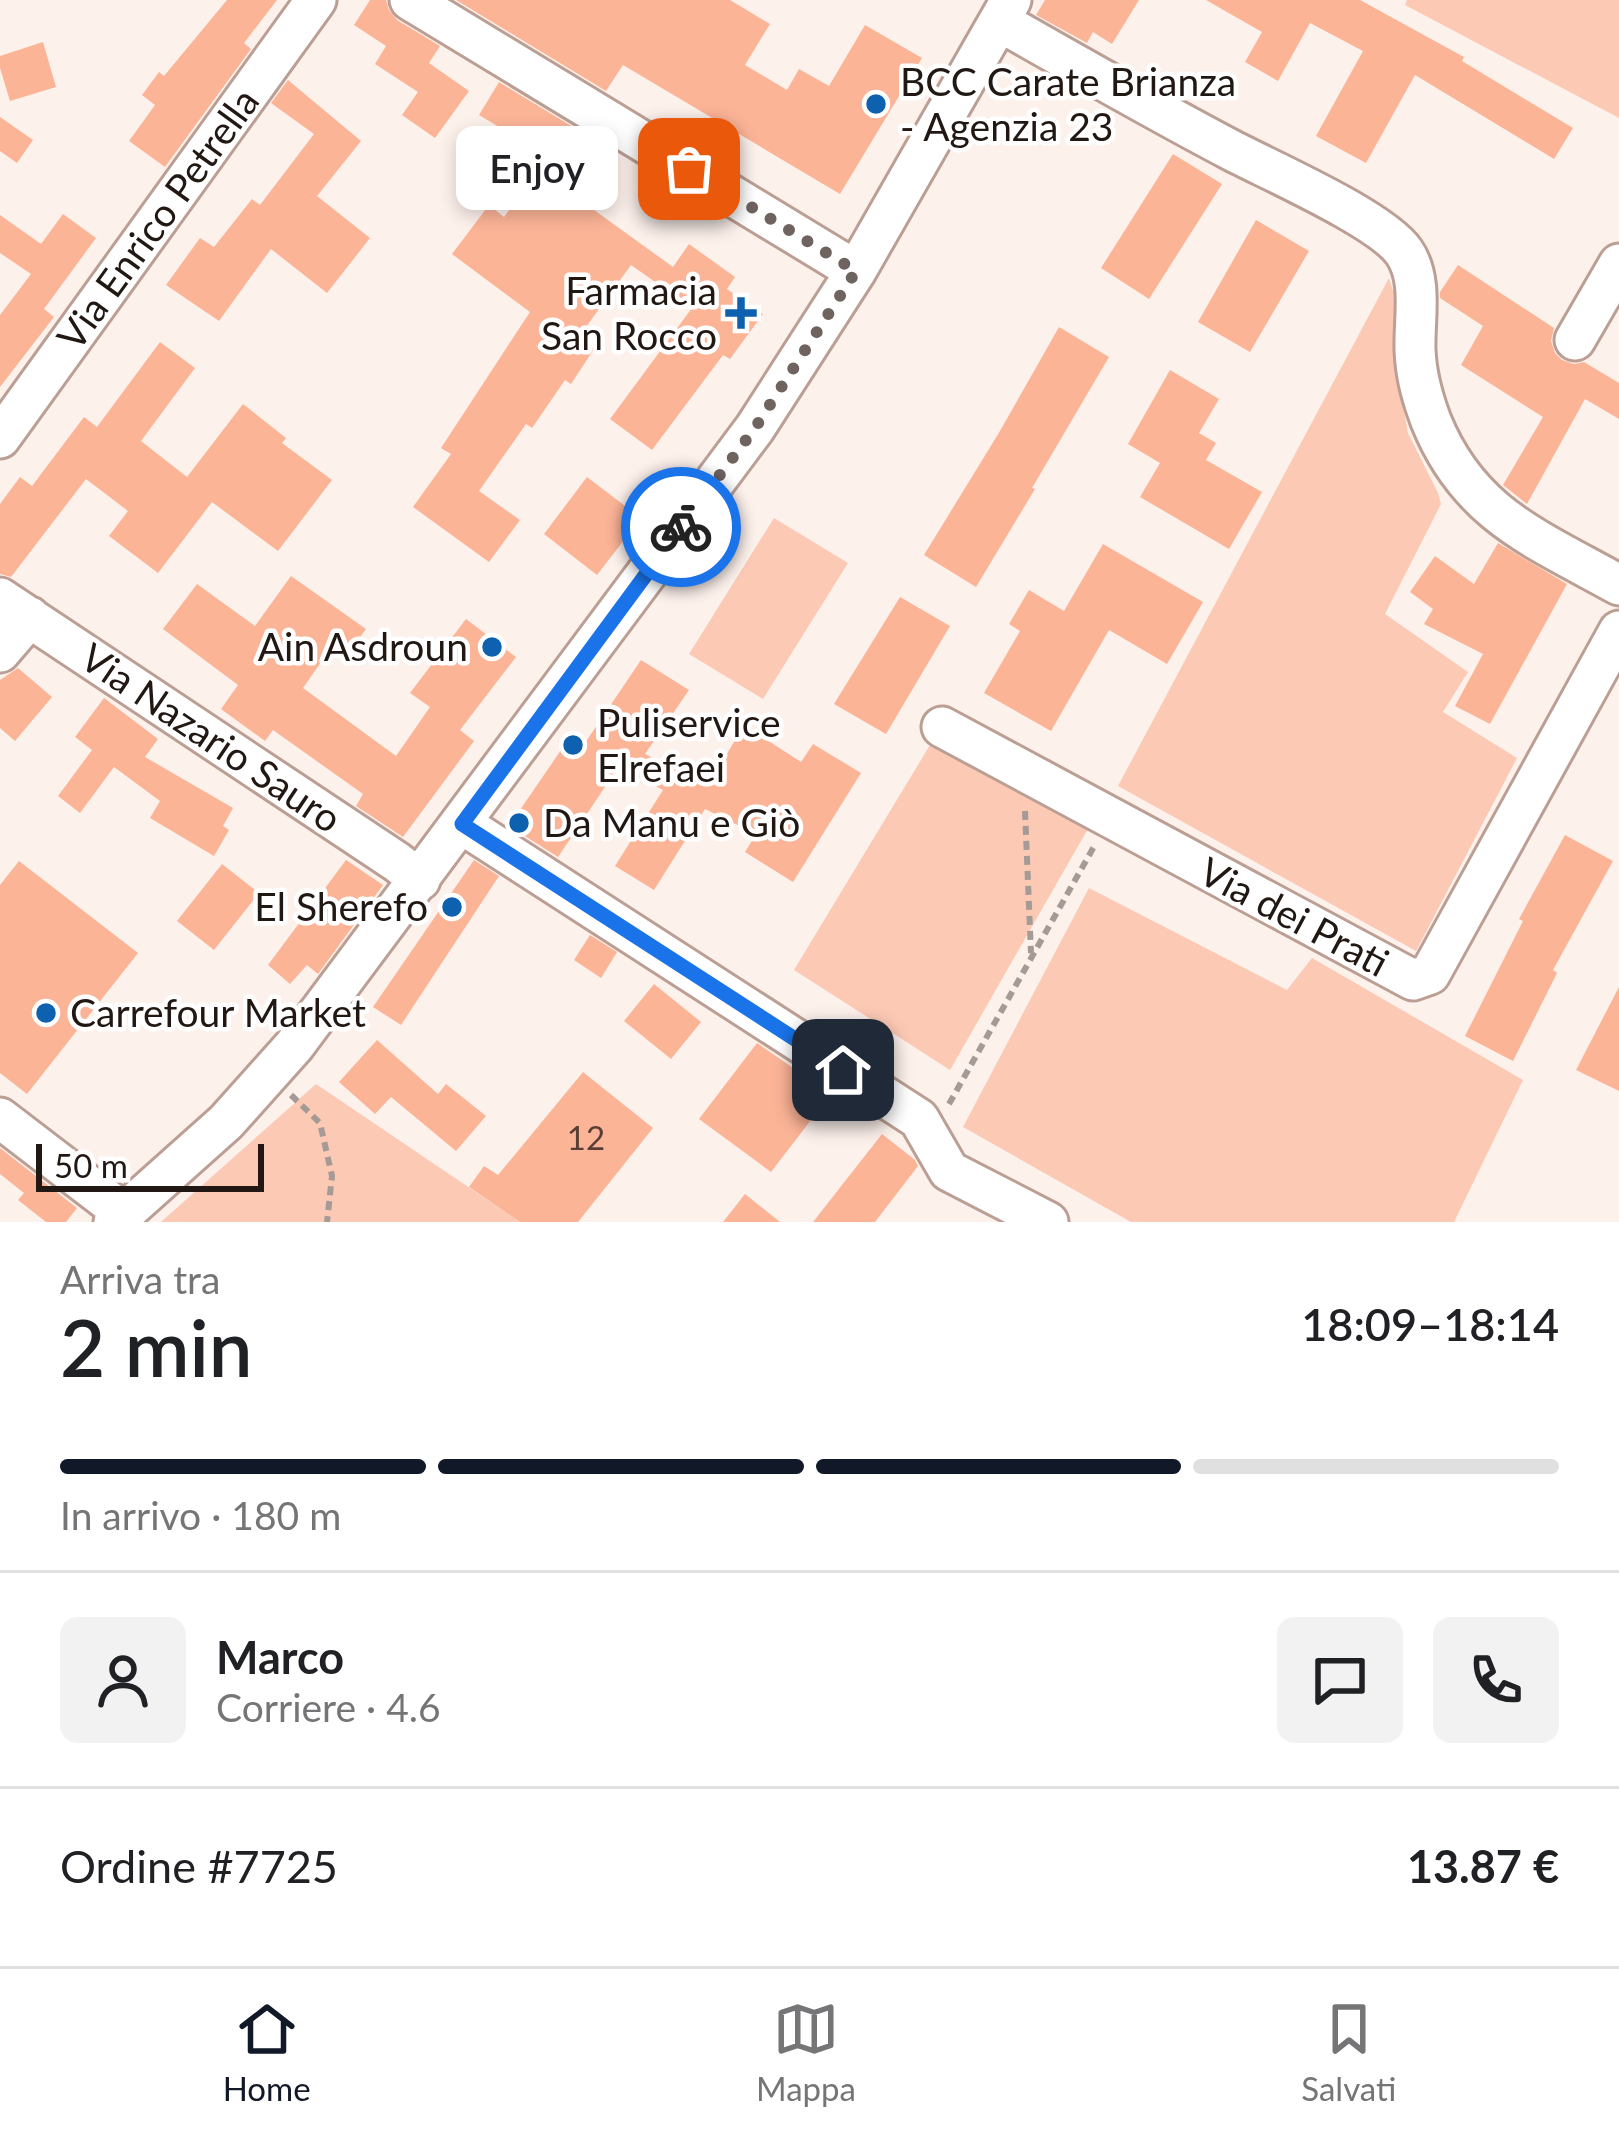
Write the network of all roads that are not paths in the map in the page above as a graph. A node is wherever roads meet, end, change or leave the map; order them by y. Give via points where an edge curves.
1 (316, 0) edge
2 (410, 0) edge
3 (1005, 11) edge
4 (1619, 264) edge
5 (856, 271) junction
6 (1575, 340) dead end
7 (0, 438) edge
8 (1619, 585) edge
9 (15, 607) edge
10 (1619, 632) edge
11 (0, 652) edge
12 (942, 728) dead end
13 (462, 824) junction
14 (420, 880) junction
15 (0, 1118) edge
16 (119, 1218) edge
17 (1048, 1222) edge

1 - 7 street, Via Enrico Petrella
2 - 5 street
3 - 5 street
3 - 8 street via 1174,120 1403,249 1414,278 1420,392 1457,472 1509,523
4 - 6 street
5 - 13 street via 755,428
9 - 11 street
9 - 14 street, Via Nazario Sauro
10 - 12 street, Via dei Prati via 1430,974 1413,980
13 - 14 street
13 - 17 street via 919,1119 949,1172
14 - 16 street via 270,1074
15 - 16 street

